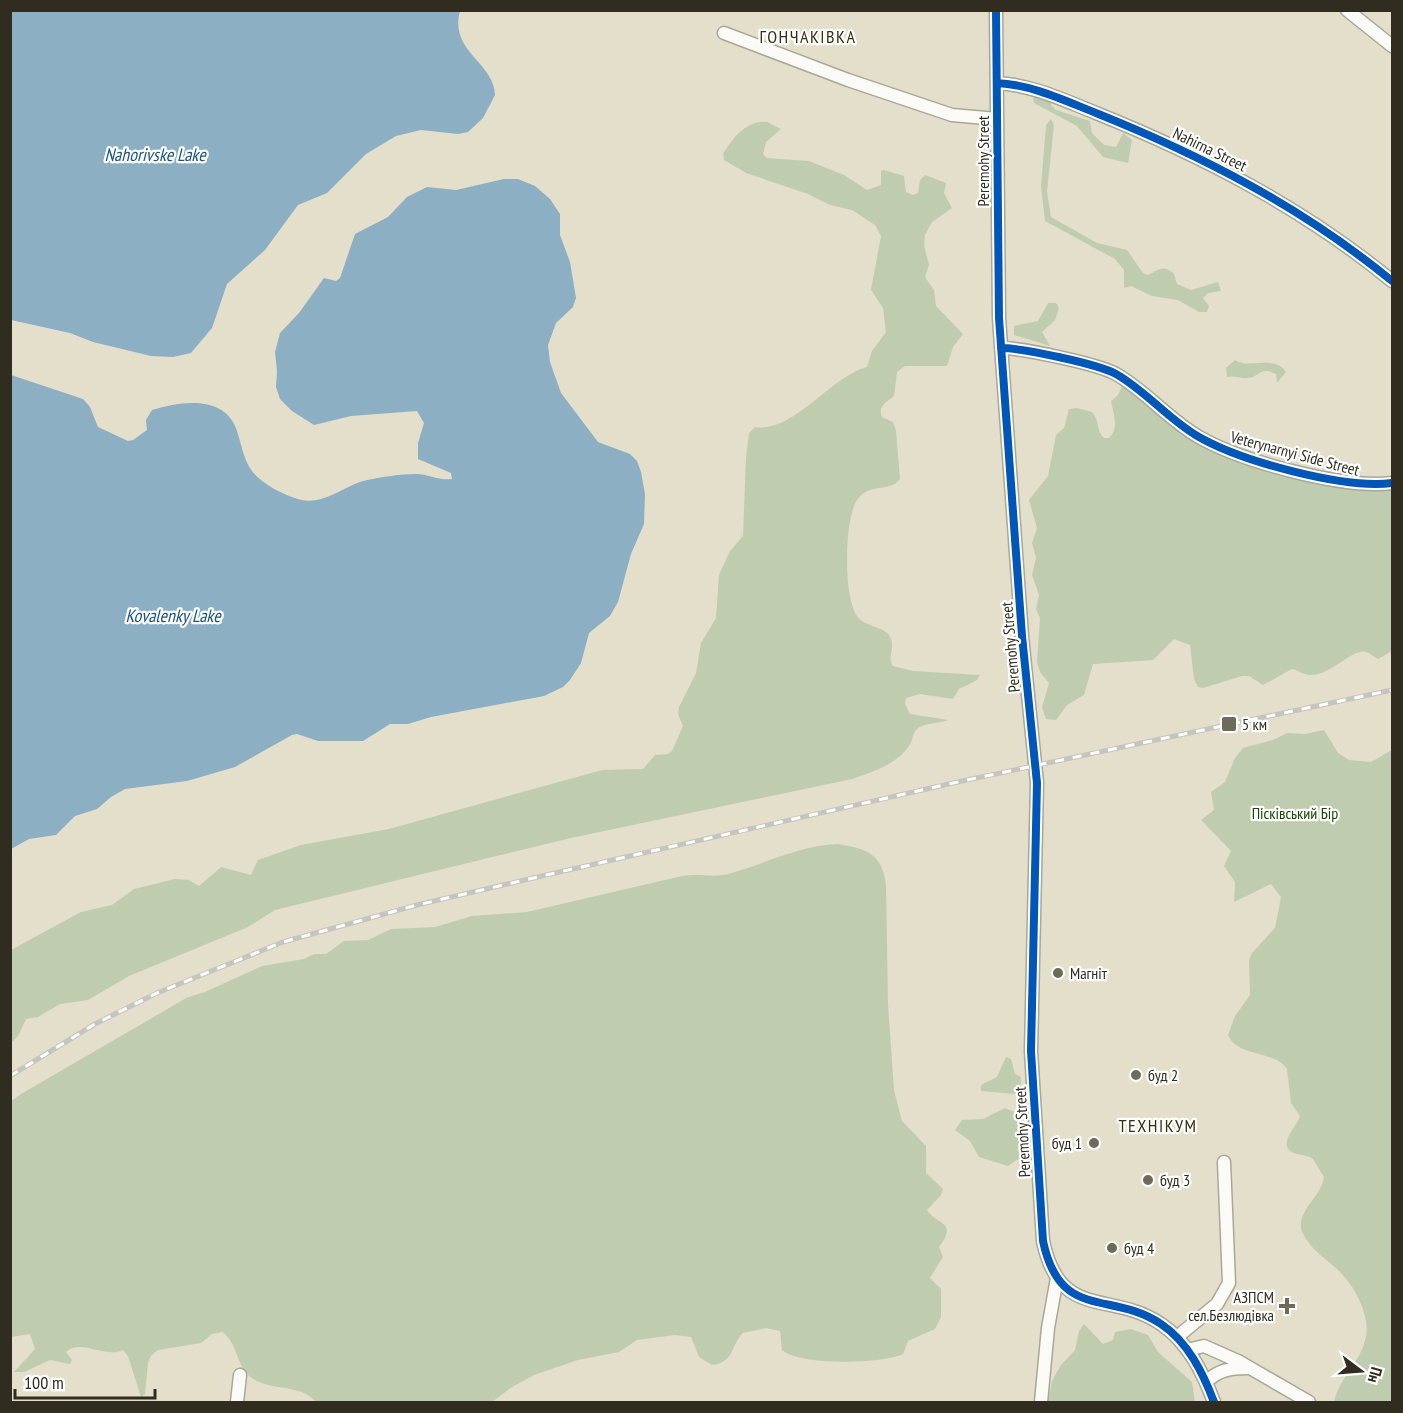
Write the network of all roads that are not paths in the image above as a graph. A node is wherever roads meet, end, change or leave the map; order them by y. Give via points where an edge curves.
1 (996, 10) edge
2 (1347, 10) edge
3 (724, 33) dead end
4 (1392, 46) edge
5 (996, 83) junction
6 (997, 119) junction
7 (1392, 281) edge
8 (1001, 348) junction
9 (1392, 483) edge
10 (1224, 1162) dead end
11 (1057, 1278) junction
12 (1177, 1337) junction
13 (1187, 1350) junction
14 (1251, 1368) junction
15 (240, 1375) dead end
16 (1206, 1382) junction
17 (237, 1402) edge
18 (1041, 1402) edge
19 (1214, 1402) edge
20 (1309, 1402) edge

1 - 5 street, Peremohy Street
2 - 4 street
3 - 6 street via 952,116
5 - 6 street, Peremohy Street
5 - 7 street, Nahirna Street via 1039,90 1198,157 1320,226
6 - 8 street, Peremohy Street
8 - 9 street, Veterynarnyi Side Street via 1115,373 1189,431 1238,453 1350,483
8 - 11 street, Peremohy Street via 1023,647 1037,774 1031,1051 1037,1169 1043,1241
10 - 12 street via 1229,1283 1217,1304
11 - 12 street via 1082,1298 1142,1314
11 - 18 street
12 - 13 street
13 - 14 street via 1204,1346
13 - 16 street
14 - 16 street via 1217,1372
14 - 20 street
15 - 17 street
16 - 19 street

